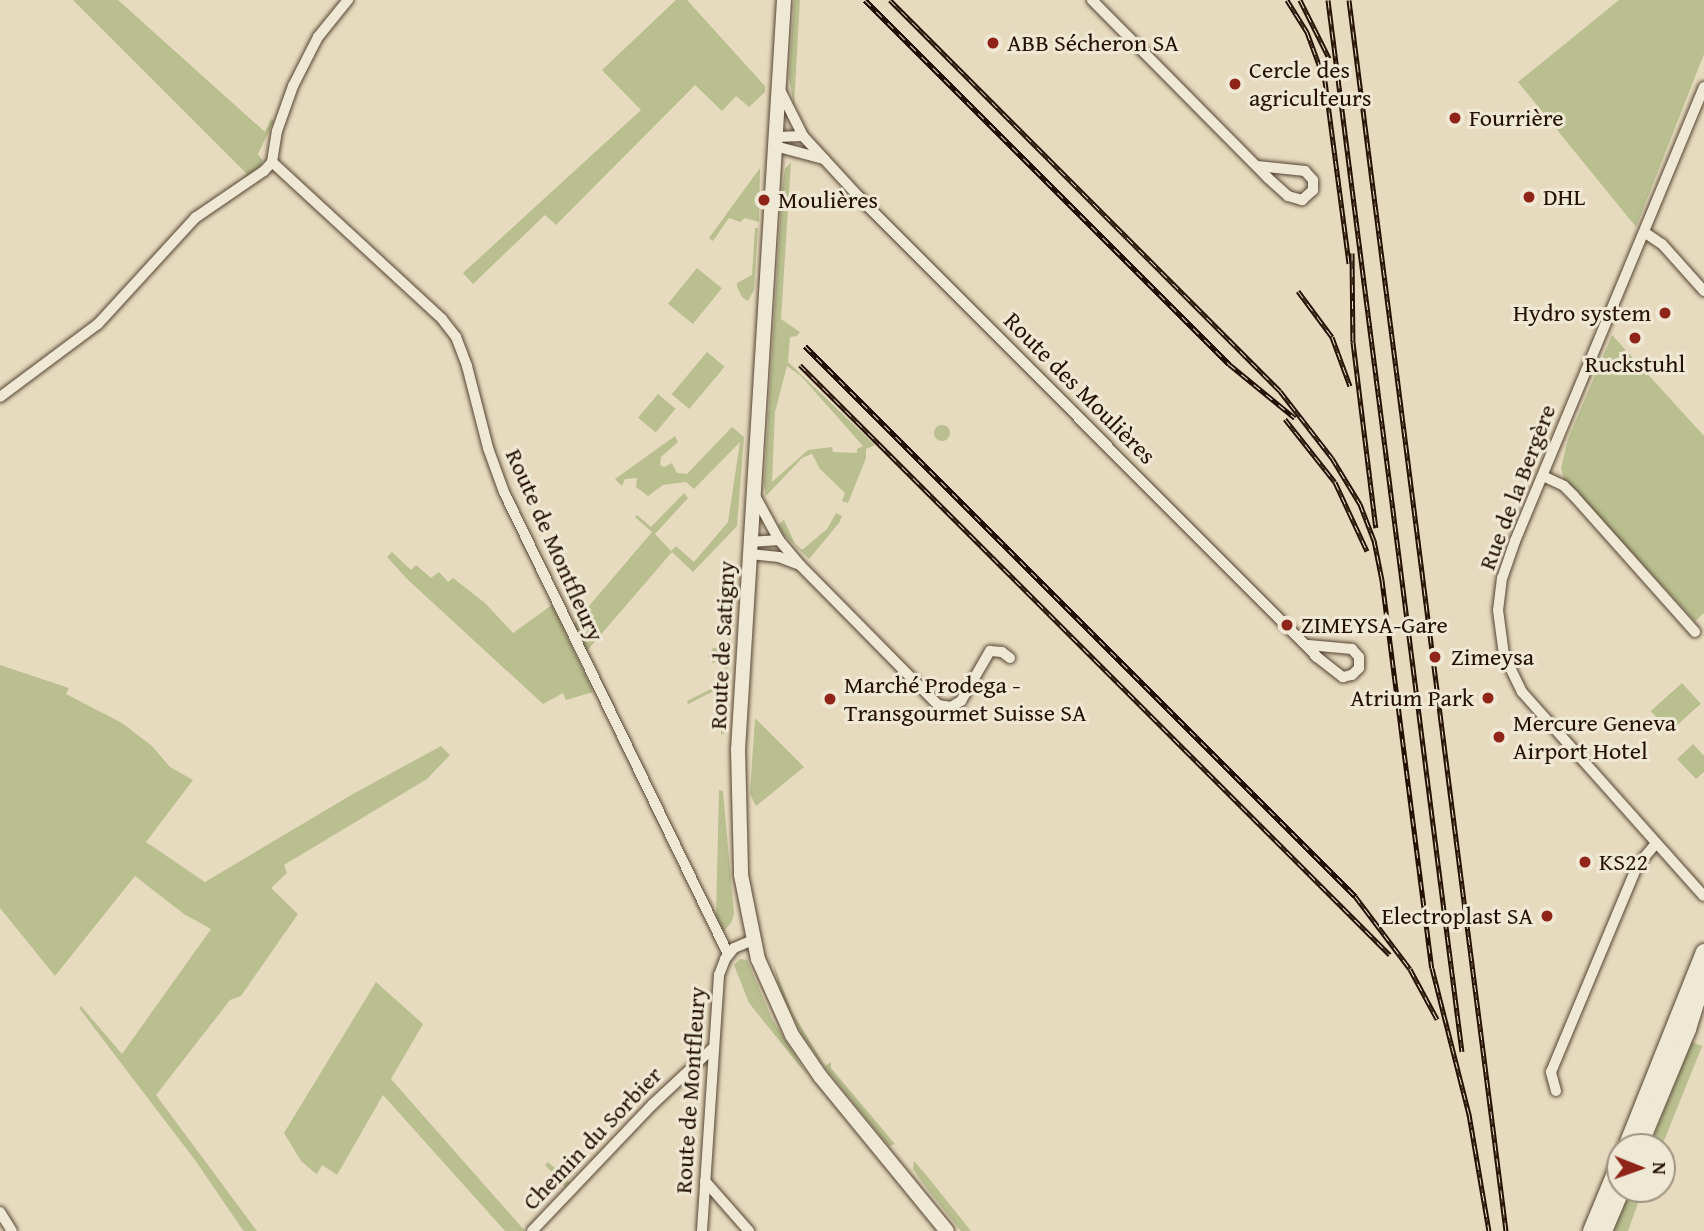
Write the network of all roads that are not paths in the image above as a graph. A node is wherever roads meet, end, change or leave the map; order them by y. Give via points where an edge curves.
1 (348, 0) edge
2 (784, 0) edge
3 (1093, 0) edge
4 (779, 88) junction
5 (1704, 88) edge
6 (803, 136) junction
7 (776, 141) junction
8 (824, 159) junction
9 (272, 162) junction
10 (1257, 166) junction
11 (1644, 233) junction
12 (1704, 291) edge
13 (0, 397) edge
14 (1543, 476) junction
15 (753, 494) junction
16 (779, 540) junction
17 (750, 548) junction
18 (800, 565) junction
19 (1695, 632) dead end
20 (1308, 645) junction
21 (1010, 658) dead end
22 (1656, 843) junction
23 (1704, 896) edge
24 (753, 940) junction
25 (1704, 952) edge
26 (729, 954) junction
27 (1704, 978) edge
28 (714, 1047) junction
29 (1556, 1091) dead end
30 (1632, 1133) edge
31 (1645, 1133) edge
32 (705, 1181) junction
33 (1606, 1195) edge
34 (1616, 1203) edge
35 (0, 1212) edge
36 (12, 1231) edge
37 (532, 1231) edge
38 (702, 1231) edge
39 (749, 1231) edge
40 (947, 1231) edge
41 (1591, 1231) edge
42 (1604, 1231) edge

1 - 9 street via 318,37 293,86
2 - 4 street, Route de Satigny
3 - 10 street
4 - 6 street
4 - 7 street, Route de Satigny
5 - 11 street, Rue de la Bergère
6 - 7 street
6 - 8 street, Route des Moulières
7 - 8 street
7 - 15 street, Route de Satigny
8 - 20 street, Route des Moulières
9 - 13 street via 188,224 98,324
9 - 26 street, Route de Montfleury via 456,337 504,492
10 - 10 street via 1295,200 1307,198 1313,190 1313,180 1305,171
11 - 12 street via 1662,244
11 - 14 street, Rue de la Bergère
14 - 19 street via 1569,491
14 - 22 street, Rue de la Bergère via 1502,578 1498,610 1504,655 1531,704
15 - 16 street
15 - 17 street, Route de Satigny
16 - 17 street
16 - 18 street
17 - 18 street
17 - 24 street, Route de Satigny via 737,785 741,876
18 - 21 street via 943,708 961,701 990,651
20 - 20 street, Route des Moulières via 1339,675 1350,676 1359,668 1359,657 1352,649
22 - 23 street, Rue de la Bergère
22 - 29 street via 1637,866 1551,1072
24 - 26 street
24 - 40 street, Route de Satigny via 774,1001 800,1048
25 - 30 main road
26 - 28 street, Route de Montfleury via 718,982
27 - 31 main road
28 - 32 street, Route de Montfleury
28 - 37 street, Chemin du Sorbier
32 - 38 street, Route de Montfleury
32 - 39 street
33 - 41 main road
34 - 42 main road
35 - 36 street

